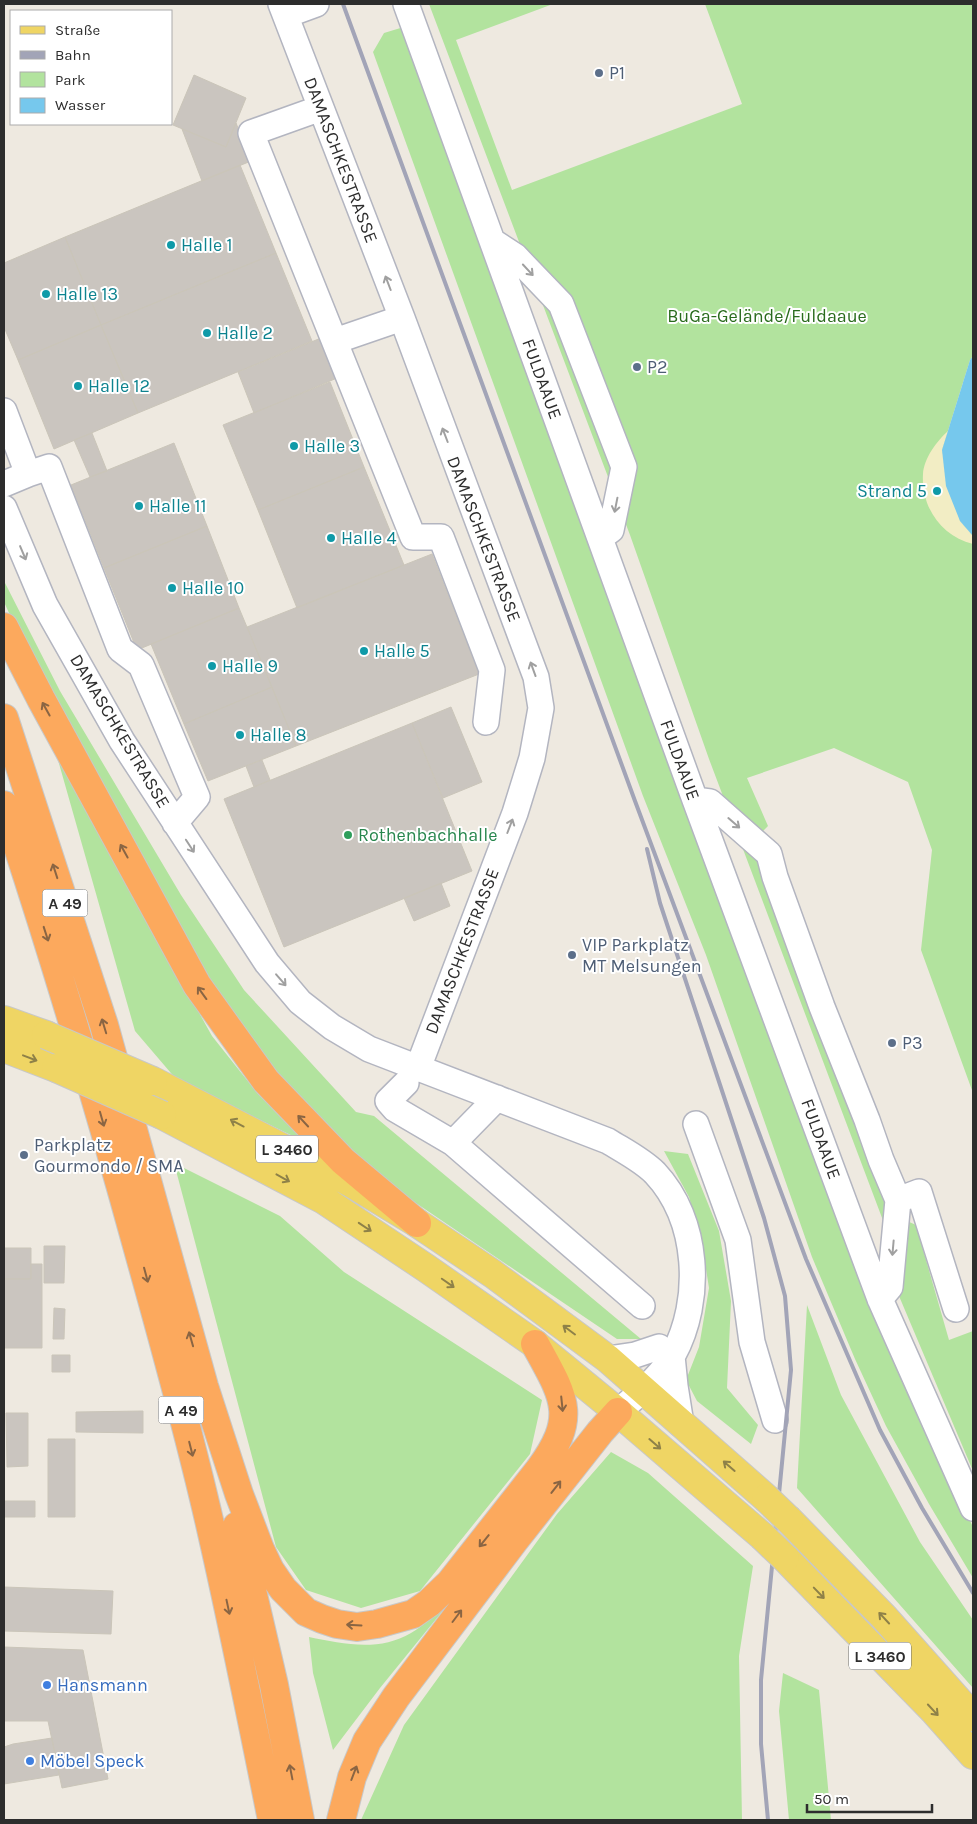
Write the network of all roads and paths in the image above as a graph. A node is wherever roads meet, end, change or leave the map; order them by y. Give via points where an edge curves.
1 (316, 4) edge
2 (406, 4) edge
3 (284, 9) edge
4 (321, 108) junction
5 (492, 241) junction
6 (402, 318) junction
7 (335, 341) junction
8 (4, 411) edge
9 (28, 474) junction
10 (4, 484) edge
11 (4, 508) edge
12 (600, 538) junction
13 (4, 627) edge
14 (4, 718) edge
15 (486, 722) dead end
16 (695, 800) junction
17 (4, 805) edge
18 (175, 823) junction
19 (4, 1020) edge
20 (4, 1048) edge
21 (412, 1076) junction
22 (497, 1098) junction
23 (696, 1124) dead end
24 (453, 1143) junction
25 (898, 1200) junction
26 (417, 1223) junction
27 (880, 1299) junction
28 (642, 1306) dead end
29 (956, 1309) dead end
30 (535, 1344) junction
31 (666, 1352) junction
32 (608, 1359) junction
33 (204, 1386) junction
34 (639, 1387) junction
35 (618, 1412) junction
36 (775, 1420) dead end
37 (681, 1424) junction
38 (973, 1508) edge
39 (973, 1717) edge
40 (973, 1754) edge
41 (272, 1820) edge
42 (300, 1820) edge
43 (341, 1820) edge

1 - 3 street, DAMASCHKESTRASSE
2 - 5 street, FULDAAUE
3 - 4 street, DAMASCHKESTRASSE
6 -> 4 street, DAMASCHKESTRASSE
4 - 7 street via 251,132
5 - 12 street, FULDAAUE
5 -> 12 street via 515,256 561,304 624,467 611,530
6 - 7 street
21 -> 6 street, DAMASCHKESTRASSE via 515,813 532,758 541,708 536,677
7 - 15 street via 413,537 440,537 444,546 492,670
8 - 9 street
9 - 10 street
9 - 18 street via 49,467 120,649 140,665 197,797
11 -> 18 street, DAMASCHKESTRASSE via 45,605 122,741
12 - 16 street, FULDAAUE
26 -> 13 highway via 343,1161 266,1081 197,985
33 -> 14 highway, A 49 via 104,1025
16 -> 25 street via 710,802 769,854 819,998
16 - 27 street, FULDAAUE
17 -> 41 highway, A 49 via 69,1005 161,1332 208,1518
18 -> 21 street, DAMASCHKESTRASSE via 266,963 300,1002 332,1027
26 -> 19 main road, L 3460, bridge via 351,1183 153,1081
20 -> 30 main road, L 3460, bridge via 162,1116 324,1200
21 - 22 street, DAMASCHKESTRASSE
21 - 24 street via 388,1101 395,1109
22 - 24 street
22 - 31 street, DAMASCHKESTRASSE via 608,1141 655,1173 670,1192 686,1228 692,1260
23 - 36 street via 738,1240 752,1342
24 - 28 street
25 -> 27 street via 890,1287
25 - 29 street via 919,1192
32 -> 26 main road, L 3460 via 493,1274
27 - 38 street, FULDAAUE
30 -> 33 highway via 559,1388 564,1408 561,1433 552,1452 497,1526 450,1583 429,1603 413,1614 370,1625 357,1626 322,1619 306,1612 283,1589 260,1549
30 - 35 main road, L 3460
31 - 32 street
31 - 34 street, DAMASCHKESTRASSE
31 - 37 street, DAMASCHKESTRASSE
32 - 34 main road, L 3460
42 -> 33 highway, A 49 via 274,1685
34 - 35 street, DAMASCHKESTRASSE
34 - 37 main road, L 3460
35 -> 40 main road, L 3460, bridge via 785,1558
43 -> 35 highway via 352,1777 368,1741 396,1697 514,1541
39 -> 37 main road, L 3460, bridge via 884,1617 789,1520

